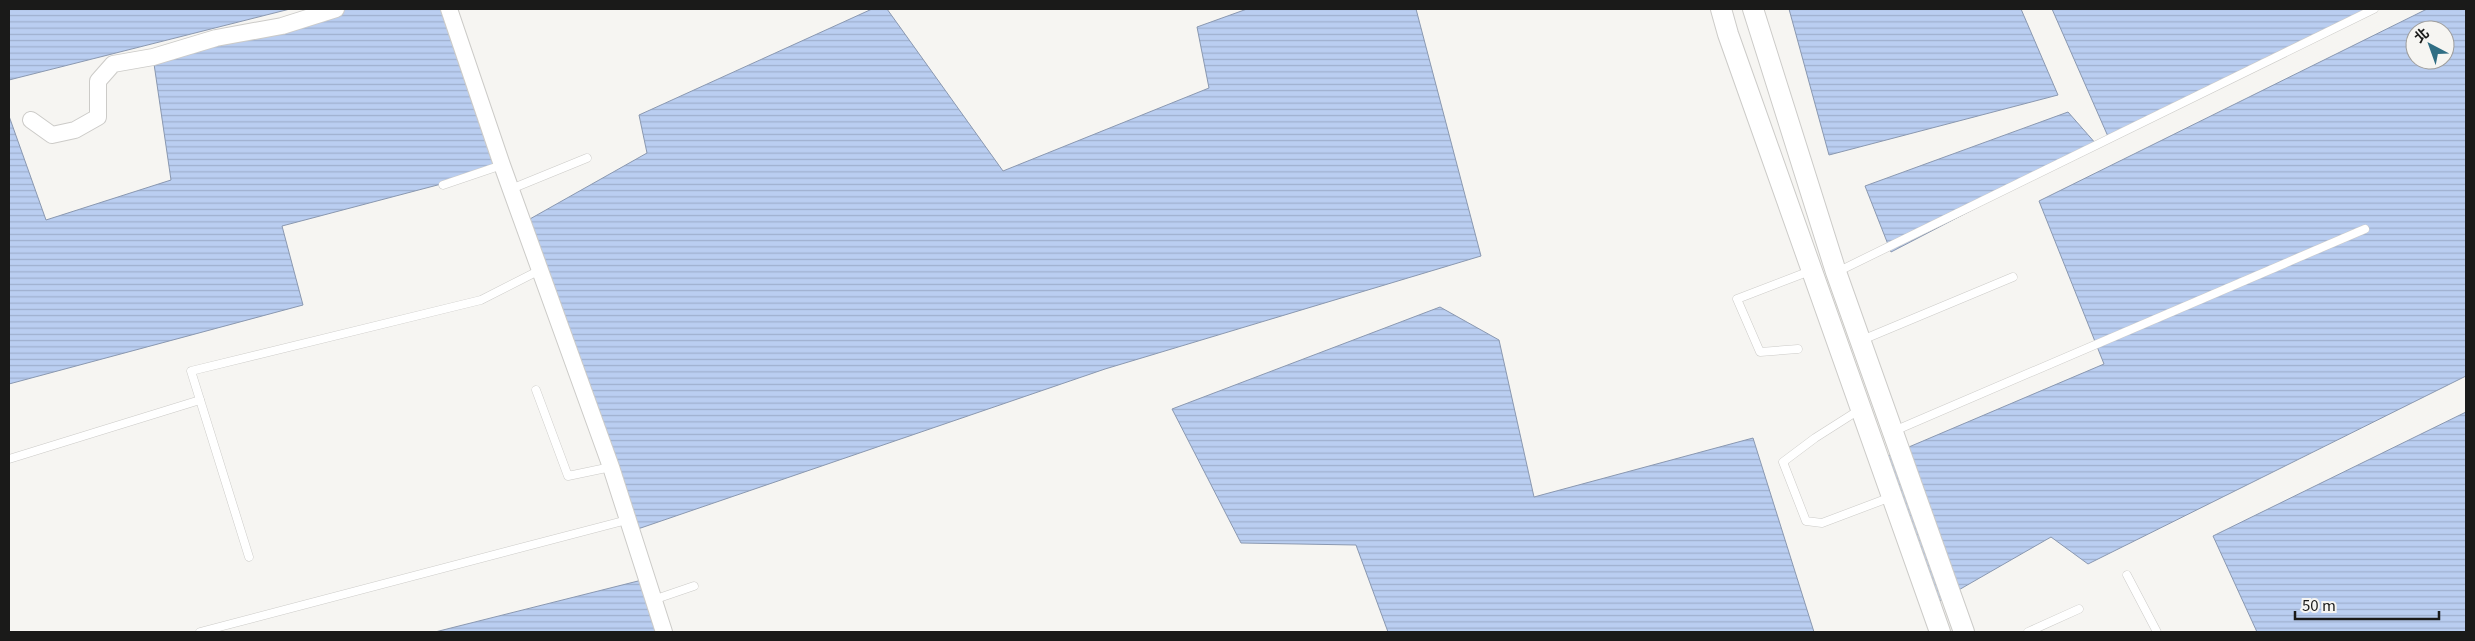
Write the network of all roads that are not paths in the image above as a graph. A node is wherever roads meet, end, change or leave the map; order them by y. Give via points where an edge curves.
1 (336, 9) edge
2 (449, 9) edge
3 (1721, 9) edge
4 (1753, 9) edge
5 (2374, 9) edge
6 (31, 120) dead end
7 (587, 158) dead end
8 (502, 165) junction
9 (443, 185) dead end
10 (511, 189) junction
11 (2365, 229) dead end
12 (540, 270) junction
13 (1812, 270) junction
14 (1836, 272) junction
15 (2013, 276) dead end
16 (1860, 341) junction
17 (1798, 349) dead end
18 (536, 390) dead end
19 (200, 400) junction
20 (1861, 409) junction
21 (1892, 432) junction
22 (9, 459) edge
23 (610, 467) junction
24 (1892, 496) junction
25 (627, 520) junction
26 (249, 557) dead end
27 (2127, 575) dead end
28 (694, 586) dead end
29 (653, 600) junction
30 (2079, 610) dead end
31 (2155, 631) edge
32 (200, 632) edge
33 (664, 632) edge
34 (1940, 632) edge
35 (1964, 632) edge
36 (2028, 632) edge

1 - 6 street via 282,26 216,38 153,57 113,64 98,81 98,117 75,130 52,135
2 - 8 street
3 - 13 street
4 - 14 street
5 - 14 lane
7 - 10 lane
8 - 9 lane
8 - 10 street
10 - 12 street
11 - 21 lane
12 - 19 lane via 481,300 191,372
12 - 23 street
13 - 17 lane via 1736,299 1760,352
13 - 20 street
14 - 16 street
15 - 16 lane
16 - 21 street
18 - 23 lane via 568,476
19 - 22 lane
19 - 26 lane
20 - 24 street
20 - 24 lane via 1783,462 1806,521 1822,523
21 - 35 street
23 - 25 street
24 - 34 street
25 - 29 street
25 - 32 lane
27 - 31 lane
28 - 29 lane
29 - 33 street
30 - 36 lane

